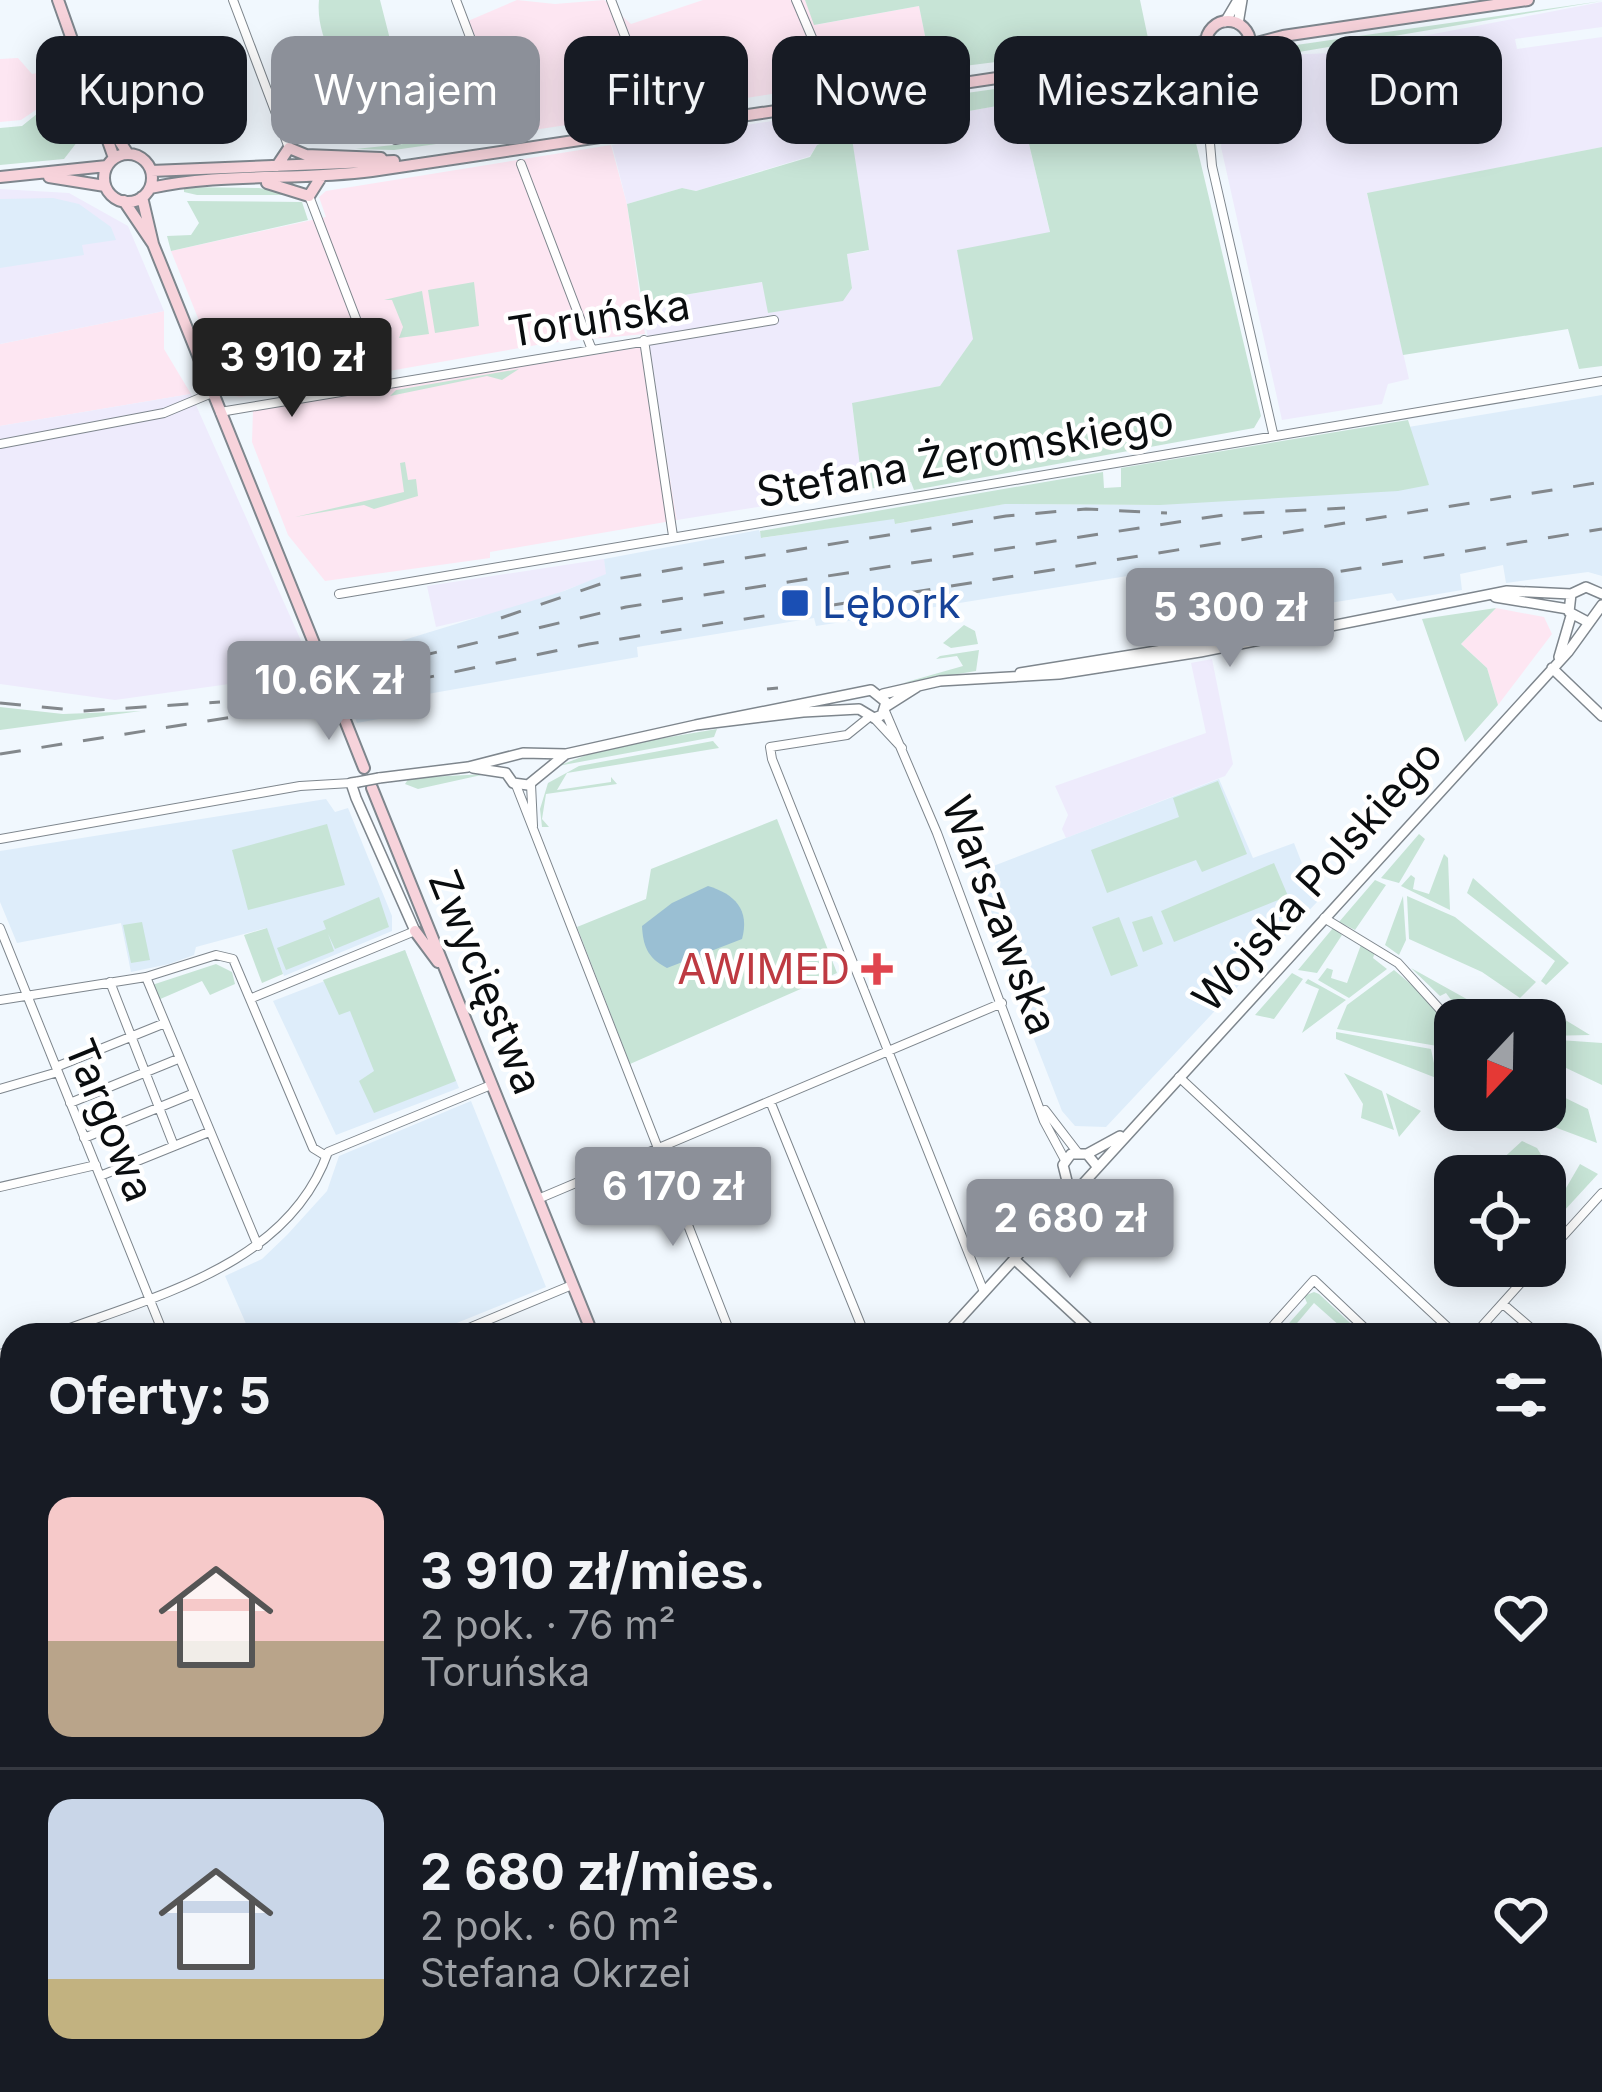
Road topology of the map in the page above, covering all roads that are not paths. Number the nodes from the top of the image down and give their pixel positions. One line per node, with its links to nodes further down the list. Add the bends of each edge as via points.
1 (58, 0): 9 (main road)
2 (233, 0): 20 (street)
3 (456, 0): 10 (street)
4 (611, 0): 11 (street)
5 (796, 0): 12 (street)
6 (1239, 0): 8 (street)
7 (1528, 0): 15 (main road)
8 (1231, 23): 13 (main road, via 1212,28); 14 (main road)
9 (72, 36)
10 (470, 36)
11 (625, 36)
12 (811, 36)
13 (1211, 36)
14 (1245, 36)
15 (1282, 36)
16 (994, 78): 24 (main road)
17 (107, 144): 23 (main road)
18 (121, 144): 21 (main road)
19 (1210, 144): 44 (street)
20 (289, 148): 22 (main road); 26 (main road)
21 (128, 154): 23 (main road); 27 (main road)
22 (390, 161): 24 (main road); 26 (main road)
23 (110, 162): 28 (main road); 32 (main road)
24 (410, 162): 30 (main road)
25 (521, 164): 39 (street)
26 (277, 166): 27 (main road)
27 (151, 171): 33 (main road)
28 (40, 175): 29 (main road); 32 (main road)
29 (0, 177)
30 (321, 177): 31 (main road); 34 (main road)
31 (252, 179): 33 (main road, via 202,178); 34 (main road)
32 (105, 185): 35 (main road)
33 (146, 193): 35 (main road); 36 (main road)
34 (309, 196): 41 (street)
35 (124, 202): 36 (main road)
36 (153, 244): 42 (main road)
37 (774, 320): 38 (street, Toruńska)
38 (644, 340): 39 (street, Toruńska); 46 (street)
39 (592, 350): 41 (street, Toruńska)
40 (1602, 381): 44 (street, Stefana Żeromskiego)
41 (381, 384): 43 (street, Toruńska)
42 (212, 393): 43 (main road); 45 (street, via 164,413)
43 (220, 412): 54 (main road)
44 (1273, 433): 46 (street, Stefana Żeromskiego)
45 (0, 443)
46 (674, 536): 48 (street, Stefana Żeromskiego)
47 (1577, 586): 49 (street); 50 (street); 51 (street, Wojska Polskiego)
48 (339, 594)
49 (1484, 597): 51 (street); 55 (street, via 1059,674)
50 (1601, 603): 52 (street, Wojska Polskiego)
51 (1570, 612): 52 (street); 53 (street, Wojska Polskiego)
52 (1586, 621): 53 (street, Wojska Polskiego)
53 (1554, 665): 61 (street); 77 (street, Wojska Polskiego)
54 (326, 673)
55 (918, 686): 57 (street); 59 (street)
56 (863, 694): 57 (street); 60 (street); 62 (street)
57 (883, 694): 59 (street)
58 (337, 700): 68 (main road)
59 (886, 709): 60 (street); 63 (street, Warszawska)
60 (867, 715): 62 (street); 63 (street, Warszawska); 90 (street, via 850,734 770,747)
61 (1602, 716)
62 (696, 725): 64 (street)
63 (903, 749): 87 (street, Warszawska)
64 (566, 754): 65 (street); 69 (street)
65 (533, 757): 66 (street); 69 (street)
66 (509, 760): 67 (street); 70 (street)
67 (468, 767): 70 (street); 72 (street)
68 (364, 768)
69 (538, 772): 73 (street)
70 (506, 773): 74 (street)
71 (355, 782): 72 (street, bridge); 76 (street); 79 (street)
72 (376, 783): 80 (main road, Zwycięstwa)
73 (531, 784): 74 (street); 75 (street)
74 (516, 785): 75 (street)
75 (533, 828): 106 (street)
76 (0, 839)
77 (1324, 918): 85 (street, via 1387,954); 94 (street, Wojska Polskiego)
78 (0, 928): 83 (street, Targowa)
79 (415, 931): 80 (main road); 84 (street)
80 (446, 970): 95 (main road, Zwycięstwa)
81 (146, 977): 82 (street); 84 (street, via 224,956 237,964); 88 (street)
82 (110, 982): 83 (street); 89 (street)
83 (28, 995): 86 (street); 92 (street, Targowa)
84 (252, 998): 108 (street, via 313,1148)
85 (1434, 999)
86 (0, 1000)
87 (1002, 1004): 90 (street); 100 (street, Warszawska)
88 (165, 1023): 89 (street); 91 (street)
89 (130, 1037): 92 (street); 93 (street)
90 (887, 1052): 98 (street); 124 (street)
91 (178, 1059): 93 (street); 97 (street)
92 (57, 1069): 96 (street); 99 (street, Targowa)
93 (145, 1072): 99 (street); 101 (street)
94 (1179, 1077): 103 (street, Wojska Polskiego); 137 (street)
95 (491, 1085): 108 (street); 117 (main road, Zwycięstwa)
96 (0, 1089)
97 (192, 1094): 101 (street); 102 (street)
98 (770, 1102): 106 (street); 132 (street)
99 (70, 1103): 104 (street, Targowa)
100 (1041, 1103): 107 (street, Warszawska); 109 (street, Warszawska)
101 (158, 1107): 104 (street); 105 (street)
102 (209, 1132): 105 (street); 120 (street)
103 (1125, 1134): 107 (street, Wojska Polskiego); 111 (street, Wojska Polskiego)
104 (84, 1138): 110 (street, Targowa)
105 (174, 1146): 112 (street)
106 (656, 1147): 117 (street); 131 (street)
107 (1083, 1153): 109 (street); 111 (street)
108 (326, 1156): 120 (street, via 319,1180)
109 (1065, 1160): 113 (street)
110 (96, 1165): 112 (street, Targowa); 115 (street)
111 (1096, 1165): 114 (street, via 1093,1179)
112 (100, 1176): 125 (street, Targowa)
113 (1067, 1180): 114 (street); 118 (street)
114 (1080, 1186): 118 (street)
115 (0, 1187)
116 (1602, 1193): 119 (street)
117 (538, 1198): 122 (main road, Zwycięstwa)
118 (1048, 1222): 121 (street)
119 (1566, 1233)
120 (259, 1246): 125 (street)
121 (1014, 1259): 124 (street); 134 (street)
122 (572, 1285): 129 (street); 130 (main road, Zwycięstwa)
123 (1518, 1287): 126 (street)
124 (984, 1292): 133 (street)
125 (148, 1298): 127 (street); 128 (street, Targowa)
126 (1503, 1304): 138 (street); 139 (street)
127 (82, 1323)
128 (159, 1323)
129 (481, 1323)
130 (588, 1323)
131 (726, 1323)
132 (860, 1323)
133 (956, 1323)
134 (1083, 1323)
135 (1275, 1323): 136 (street, via 1314,1280)
136 (1359, 1323)
137 (1443, 1323)
138 (1485, 1323)
139 (1525, 1323)

